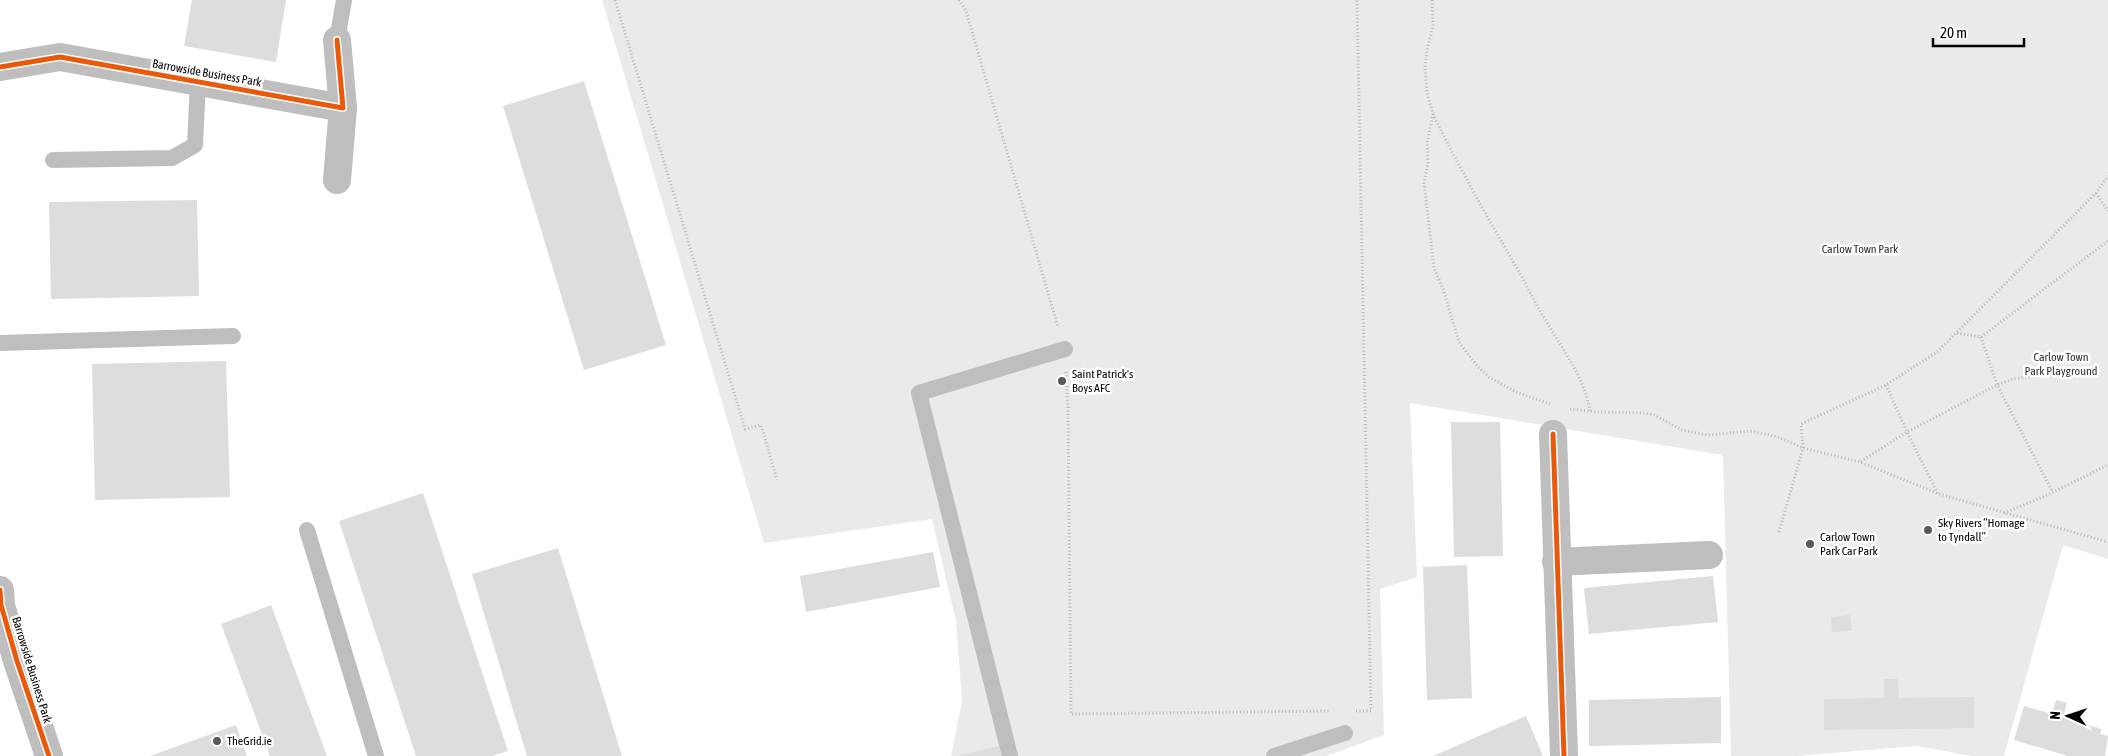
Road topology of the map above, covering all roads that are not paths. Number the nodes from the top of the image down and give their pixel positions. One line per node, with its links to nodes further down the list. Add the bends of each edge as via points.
1 (344, 0): 2 (lane)
2 (337, 40): 5 (street)
3 (0, 67): 4 (street, Barrowside Business Park, via 60,57)
4 (198, 81): 5 (street, Barrowside Business Park); 6 (lane, via 195,145 172,158)
5 (344, 108): 7 (street)
6 (54, 160)
7 (337, 180)
8 (233, 336): 9 (lane)
9 (0, 343)
10 (1065, 349): 19 (lane, via 919,393)
11 (1553, 434): 14 (street)
12 (307, 530): 18 (lane)
13 (1709, 555): 14 (street)
14 (1556, 562): 21 (street)
15 (0, 590): 17 (street, Barrowside Business Park, via 1,605 17,661)
16 (1345, 733): 20 (lane)
17 (49, 756)
18 (376, 756)
19 (1010, 756)
20 (1274, 756)
21 (1564, 756)

